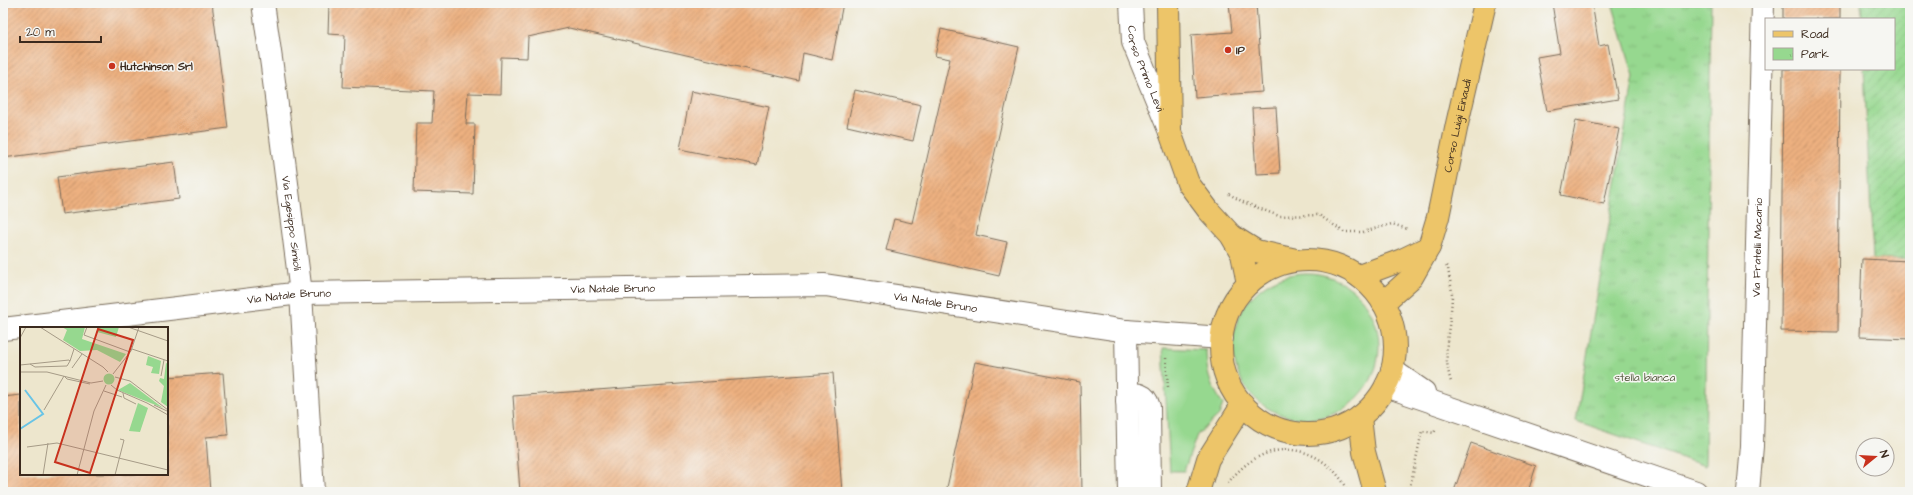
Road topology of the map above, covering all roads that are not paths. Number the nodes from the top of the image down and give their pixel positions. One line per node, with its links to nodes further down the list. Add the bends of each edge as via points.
1 (263, 3): 12 (street, Via Egesippo Simioli)
2 (1131, 3): 6 (street, Corso Primo Levi, via 1133,42)
3 (1168, 3): 6 (main road, Corso Primo Levi)
4 (1485, 3): 8 (main road, Corso Luigi Einaudi, via 1438,217)
5 (1763, 3): 27 (street, Via Fratelli Macario, via 1752,446)
6 (1170, 132): 7 (main road, Corso Primo Levi, via 1188,183)
7 (1231, 235): 9 (main road, Corso Primo Levi, via 1256,250); 11 (main road, Corso Primo Levi, via 1242,254)
8 (1429, 247): 10 (main road); 13 (main road, Corso Luigi Einaudi, via 1412,277)
9 (1296, 260): 10 (main road, via 1318,260 1339,265); 11 (main road, via 1275,266)
10 (1359, 276): 13 (main road)
11 (1248, 284): 16 (main road, via 1227,315)
12 (301, 293): 14 (street, Via Natale Bruno); 15 (street, Via Natale Bruno, via 825,284); 21 (street, Via Egesippo Simioli)
13 (1383, 302): 17 (main road, via 1392,324 1395,347)
14 (3, 329)
15 (1126, 331): 16 (street, Via Natale Bruno); 18 (street)
16 (1222, 338): 19 (main road, via 1222,362 1230,385)
17 (1389, 378): 20 (main road, via 1376,402); 26 (street, via 1444,407)
18 (1127, 401): 22 (street); 23 (street, via 1130,396 1136,394 1147,399)
19 (1243, 404): 20 (main road, via 1263,421 1287,431 1312,434 1338,429); 24 (main road, via 1208,459)
20 (1360, 417): 25 (main road, via 1364,452)
21 (313, 492)
22 (1129, 492)
23 (1150, 492)
24 (1198, 492)
25 (1375, 492)
26 (1696, 492)
27 (1748, 492)

